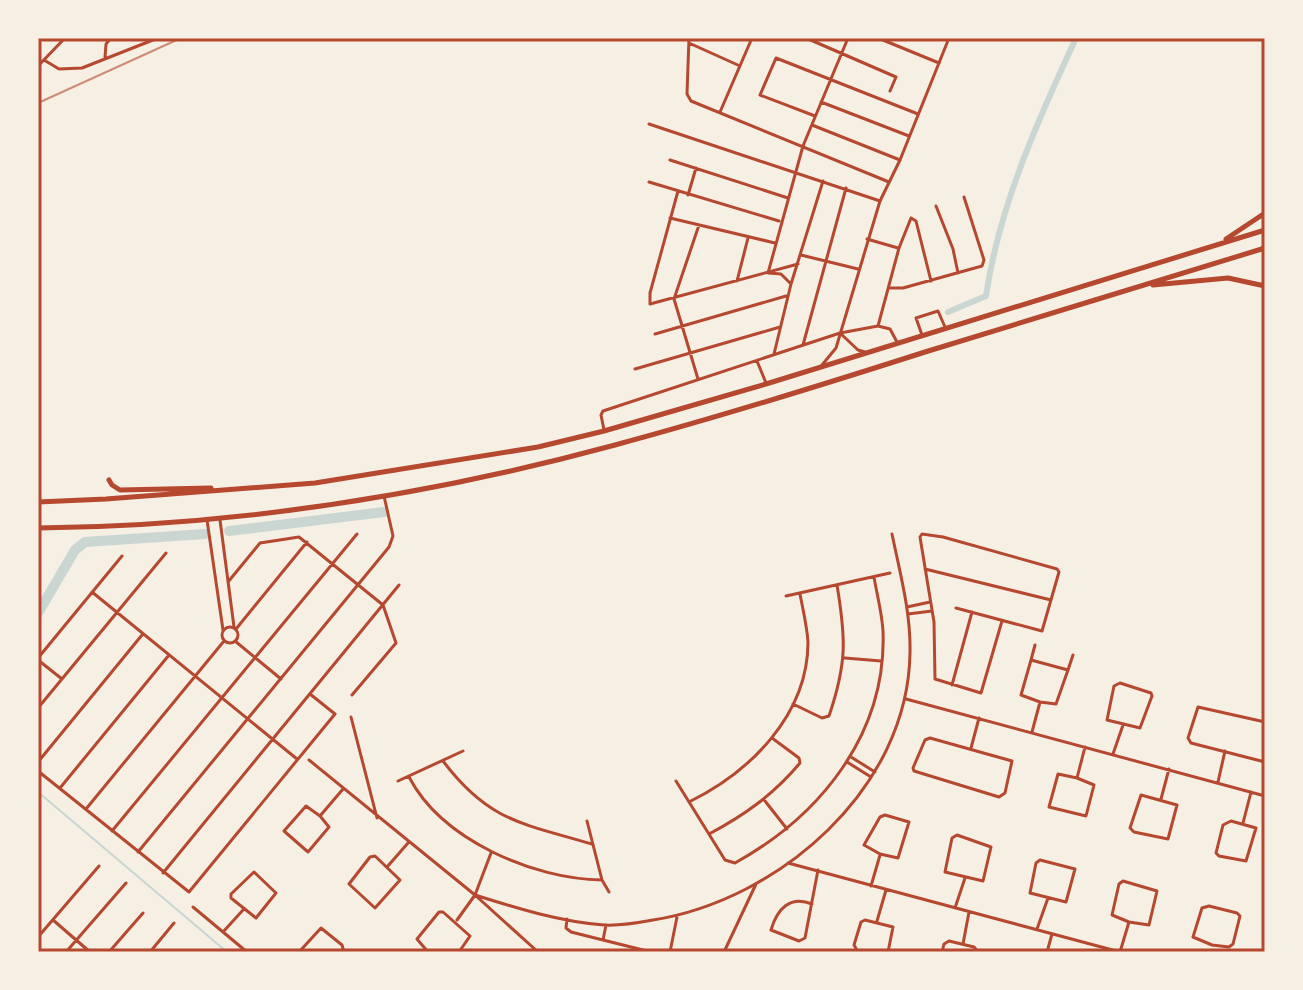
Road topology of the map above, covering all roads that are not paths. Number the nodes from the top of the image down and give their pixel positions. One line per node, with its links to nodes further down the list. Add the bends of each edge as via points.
1 (65, 38): 12 (street)
2 (111, 38): 11 (street)
3 (158, 38): 11 (street)
4 (752, 38): 15 (street)
5 (806, 38): 10 (street)
6 (848, 38): 10 (street)
7 (878, 38): 13 (street)
8 (949, 38): 13 (street)
9 (689, 41): 15 (street); 19 (street, via 688,98)
10 (841, 54): 16 (street); 17 (street, via 896,77)
11 (105, 57): 12 (street, via 67,70)
12 (44, 60): 14 (street)
13 (939, 63): 20 (street)
14 (38, 66)
15 (740, 66): 19 (street)
16 (831, 78): 18 (street); 20 (street); 21 (street, via 776,58 760,93)
17 (890, 91)
18 (821, 102): 21 (street); 24 (street)
19 (720, 112): 25 (street)
20 (918, 114): 24 (street)
21 (815, 117): 23 (street)
22 (649, 124): 29 (street)
23 (812, 125): 25 (street); 27 (street)
24 (909, 136): 27 (street)
25 (803, 146): 29 (street); 32 (street)
26 (670, 160): 28 (street)
27 (900, 160): 32 (street)
28 (696, 168): 35 (street); 37 (street)
29 (797, 172): 30 (street); 37 (street)
30 (823, 181): 33 (street); 51 (street)
31 (649, 182): 34 (street)
32 (889, 182): 38 (street)
33 (846, 188): 38 (street); 52 (street)
34 (678, 191): 35 (street); 41 (street)
35 (688, 195): 42 (street)
36 (964, 197): 56 (street, via 985,262)
37 (788, 198): 42 (street)
38 (880, 201): 46 (street)
39 (936, 206): 56 (street)
40 (1265, 213): 50 (highway, via 1225,240)
41 (670, 218): 43 (street); 64 (street, via 649,302)
42 (781, 221): 47 (street)
43 (699, 225): 45 (street); 64 (street)
44 (1265, 230): 50 (highway)
45 (748, 237): 47 (street); 57 (street)
46 (867, 239): 48 (street); 54 (street)
47 (775, 243): 55 (street)
48 (899, 248): 58 (street, via 913,217); 62 (street)
49 (1265, 248): 61 (highway)
50 (1192, 252): 68 (highway)
51 (801, 255): 52 (street); 53 (street)
52 (825, 261): 54 (street); 73 (street)
53 (798, 264): 55 (street); 59 (street)
54 (858, 269): 69 (street)
55 (768, 273): 57 (street); 59 (street, via 781,274)
56 (958, 273): 58 (street)
57 (737, 281): 64 (street)
58 (931, 281): 62 (street)
59 (791, 284): 63 (street)
60 (1265, 286): 61 (highway, via 1228,278)
61 (1136, 287): 85 (highway, via 626,442)
62 (889, 288): 65 (street)
63 (788, 296): 66 (street); 67 (street)
64 (674, 299): 66 (street)
65 (878, 326): 69 (street); 72 (street, via 890,329)
66 (682, 327): 70 (street); 74 (street)
67 (780, 327): 74 (street); 76 (street)
68 (945, 327): 71 (highway); 71 (street, via 936,310 917,316)
69 (840, 333): 73 (street); 75 (street); 78 (street)
70 (655, 334)
71 (922, 335): 72 (highway)
72 (897, 342): 75 (highway)
73 (803, 345): 76 (street)
74 (689, 352): 79 (street); 80 (street)
75 (865, 352): 78 (highway)
76 (774, 354): 77 (street)
77 (757, 361): 80 (street); 81 (street)
78 (822, 365): 81 (highway)
79 (635, 369)
80 (698, 379): 82 (street, via 603,411)
81 (766, 384): 82 (highway)
82 (604, 431): 84 (highway, via 507,453)
83 (109, 480): 84 (highway, via 120,490)
84 (264, 488): 86 (highway)
85 (384, 496): 87 (highway); 100 (street, via 392,542)
86 (38, 502)
87 (220, 517): 88 (highway); 99 (street)
88 (207, 520): 89 (highway); 117 (street)
89 (38, 528)
90 (357, 534): 95 (street)
91 (892, 534): 109 (street)
92 (307, 542): 95 (street); 99 (street, via 299,537 260,543); 116 (street)
93 (166, 553): 112 (street)
94 (122, 556): 103 (street)
95 (333, 564): 100 (street); 124 (street)
96 (925, 569): 106 (street); 106 (street, via 920,537 926,534 1057,569); 107 (street)
97 (890, 573): 98 (street)
98 (874, 577): 102 (street); 128 (street)
99 (228, 582): 116 (street)
100 (358, 585): 108 (street); 132 (street)
101 (399, 585): 108 (street)
102 (837, 585): 104 (street); 125 (street)
103 (92, 592): 112 (street); 126 (street)
104 (800, 594): 105 (street); 141 (street, via 808,645)
105 (786, 596)
106 (1051, 600): 115 (street, via 1042,631)
107 (930, 602): 109 (street); 111 (street)
108 (383, 605): 134 (street); 135 (street, via 396,643)
109 (907, 607): 114 (street)
110 (956, 608): 113 (street)
111 (932, 611): 114 (street); 133 (street, via 934,678)
112 (117, 612): 118 (street); 131 (street)
113 (972, 612): 115 (street); 133 (street)
114 (908, 614): 138 (street, via 911,655)
115 (1002, 621): 133 (street, via 982,692)
116 (235, 628): 117 (street); 120 (street)
117 (223, 630): 119 (street)
118 (143, 634): 122 (street); 160 (street)
119 (224, 641): 120 (street); 130 (street)
120 (235, 641): 124 (street)
121 (1035, 645): 127 (street)
122 (169, 655): 130 (street); 172 (street)
123 (1073, 655): 129 (street)
124 (255, 658): 132 (street); 137 (street)
125 (845, 658): 128 (street); 141 (street, via 829,716 822,718)
126 (38, 659): 131 (street)
127 (1031, 660): 129 (street); 140 (street, via 1020,693)
128 (882, 661): 156 (street, via 869,718)
129 (1068, 670): 140 (street, via 1058,702)
130 (195, 676): 137 (street); 179 (street)
131 (62, 679): 139 (street)
132 (281, 679): 145 (street)
133 (952, 685)
134 (310, 694): 150 (street); 157 (street, via 335,714)
135 (352, 695)
136 (38, 698): 139 (street)
137 (222, 698): 145 (street); 185 (street)
138 (905, 699): 144 (street); 165 (street)
139 (43, 702): 142 (street)
140 (1040, 702): 148 (street)
141 (793, 704): 149 (street)
142 (38, 708)
143 (351, 717): 181 (street)
144 (979, 718): 148 (street); 152 (street)
145 (247, 719): 150 (street); 189 (street)
146 (1265, 722): 154 (street, via 1197,707 1188,741)
147 (1123, 725): 147 (street, via 1143,725 1152,696 1147,690 1114,686 1107,720); 155 (street)
148 (1032, 732): 151 (street)
149 (772, 738): 177 (street, via 800,763); 178 (street, via 733,777)
150 (273, 740): 157 (street); 196 (street)
151 (1085, 747): 155 (street); 168 (street)
152 (971, 748): 152 (street, via 927,739 914,771 1002,796 1012,761)
153 (463, 751): 159 (street)
154 (1225, 751): 162 (street); 171 (street)
155 (1113, 754): 163 (street)
156 (851, 756): 161 (street); 165 (street)
157 (297, 760): 196 (street, via 189,892)
158 (309, 760): 173 (street)
159 (443, 761): 166 (street); 188 (street, via 497,813)
160 (38, 762)
161 (847, 762): 167 (street); 184 (street)
162 (1265, 762)
163 (1169, 769): 171 (street); 176 (street)
164 (38, 771): 172 (street)
165 (875, 772): 167 (street)
166 (409, 777): 169 (street); 190 (street, via 459,833)
167 (871, 777): 192 (street, via 823,834)
168 (1077, 778): 168 (street, via 1057,776 1049,807 1089,814 1094,785)
169 (398, 781)
170 (676, 781): 178 (street)
171 (1218, 782): 174 (street)
172 (60, 788): 179 (street)
173 (343, 789): 180 (street); 181 (street)
174 (1251, 792): 175 (street); 183 (street)
175 (1265, 796)
176 (1161, 799): 176 (street, via 1139,797 1132,830 1168,839 1177,805)
177 (764, 800): 184 (street); 186 (street)
178 (689, 802): 186 (street)
179 (86, 809): 185 (street)
180 (320, 816): 180 (street, via 329,827 308,852 284,831 303,807)
181 (377, 818): 187 (street)
182 (587, 821): 188 (street)
183 (1243, 823): 183 (street, via 1223,825 1219,856 1242,862 1249,858 1256,828)
184 (787, 829): 186 (street, via 735,863 725,860)
185 (112, 831): 189 (street)
186 (709, 834)
187 (408, 843): 194 (street); 204 (street)
188 (592, 844): 198 (street)
189 (138, 852): 196 (street)
190 (491, 853): 198 (street, via 551,872); 204 (street)
191 (880, 854): 191 (street, via 898,858 909,822 880,817 864,845); 201 (street)
192 (788, 863): 195 (street); 200 (street)
193 (99, 866): 214 (street)
194 (387, 867): 194 (street, via 400,882 373,907 350,882 370,857)
195 (818, 870): 201 (street); 206 (street)
196 (163, 873)
197 (965, 878): 197 (street, via 983,881 991,850 957,835 944,869); 208 (street)
198 (602, 880): 203 (street)
199 (126, 883): 224 (street)
200 (756, 884): 212 (street); 240 (street)
201 (871, 886): 202 (street)
202 (886, 890): 208 (street); 216 (street)
203 (609, 892)
204 (475, 895): 213 (street); 215 (street); 237 (street)
205 (1048, 898): 205 (street, via 1066,902 1075,869 1036,863 1029,892); 220 (street)
206 (812, 904): 206 (street, via 802,940 771,930 794,900)
207 (193, 907): 221 (street)
208 (955, 908): 210 (street)
209 (243, 910): 209 (street, via 231,894 251,873 258,873 276,896 259,916); 221 (street)
210 (969, 912): 220 (street); 226 (street)
211 (143, 913): 230 (street)
212 (677, 917): 219 (street); 239 (street)
213 (567, 919): 219 (street); 225 (street, via 571,932)
214 (53, 920): 223 (street); 224 (street)
215 (456, 921): 235 (street, via 439,912 417,939); 236 (street, via 470,936)
216 (877, 921): 241 (street, via 861,922 854,945); 242 (street, via 893,927)
217 (1129, 922): 217 (street, via 1149,925 1157,891 1120,882 1112,915); 246 (street)
218 (174, 923): 231 (street)
219 (606, 925): 225 (street)
220 (1037, 929): 222 (street)
221 (223, 932): 232 (street)
222 (1052, 934): 245 (street); 246 (street)
223 (38, 937)
224 (77, 940): 228 (street); 229 (street)
225 (603, 940): 238 (street)
226 (963, 944): 243 (street, via 946,942); 244 (street)
227 (1212, 945): 227 (street, via 1233,944 1237,913 1202,908 1193,937); 247 (street)
228 (66, 952)
229 (90, 952)
230 (109, 952)
231 (150, 952)
232 (247, 952)
233 (299, 952): 234 (street, via 321,928)
234 (344, 952)
235 (428, 952)
236 (459, 952)
237 (538, 952)
238 (651, 952)
239 (670, 952)
240 (724, 952)
241 (858, 952)
242 (888, 952)
243 (942, 952)
244 (978, 952)
245 (1047, 952)
246 (1120, 952)
247 (1209, 952)

